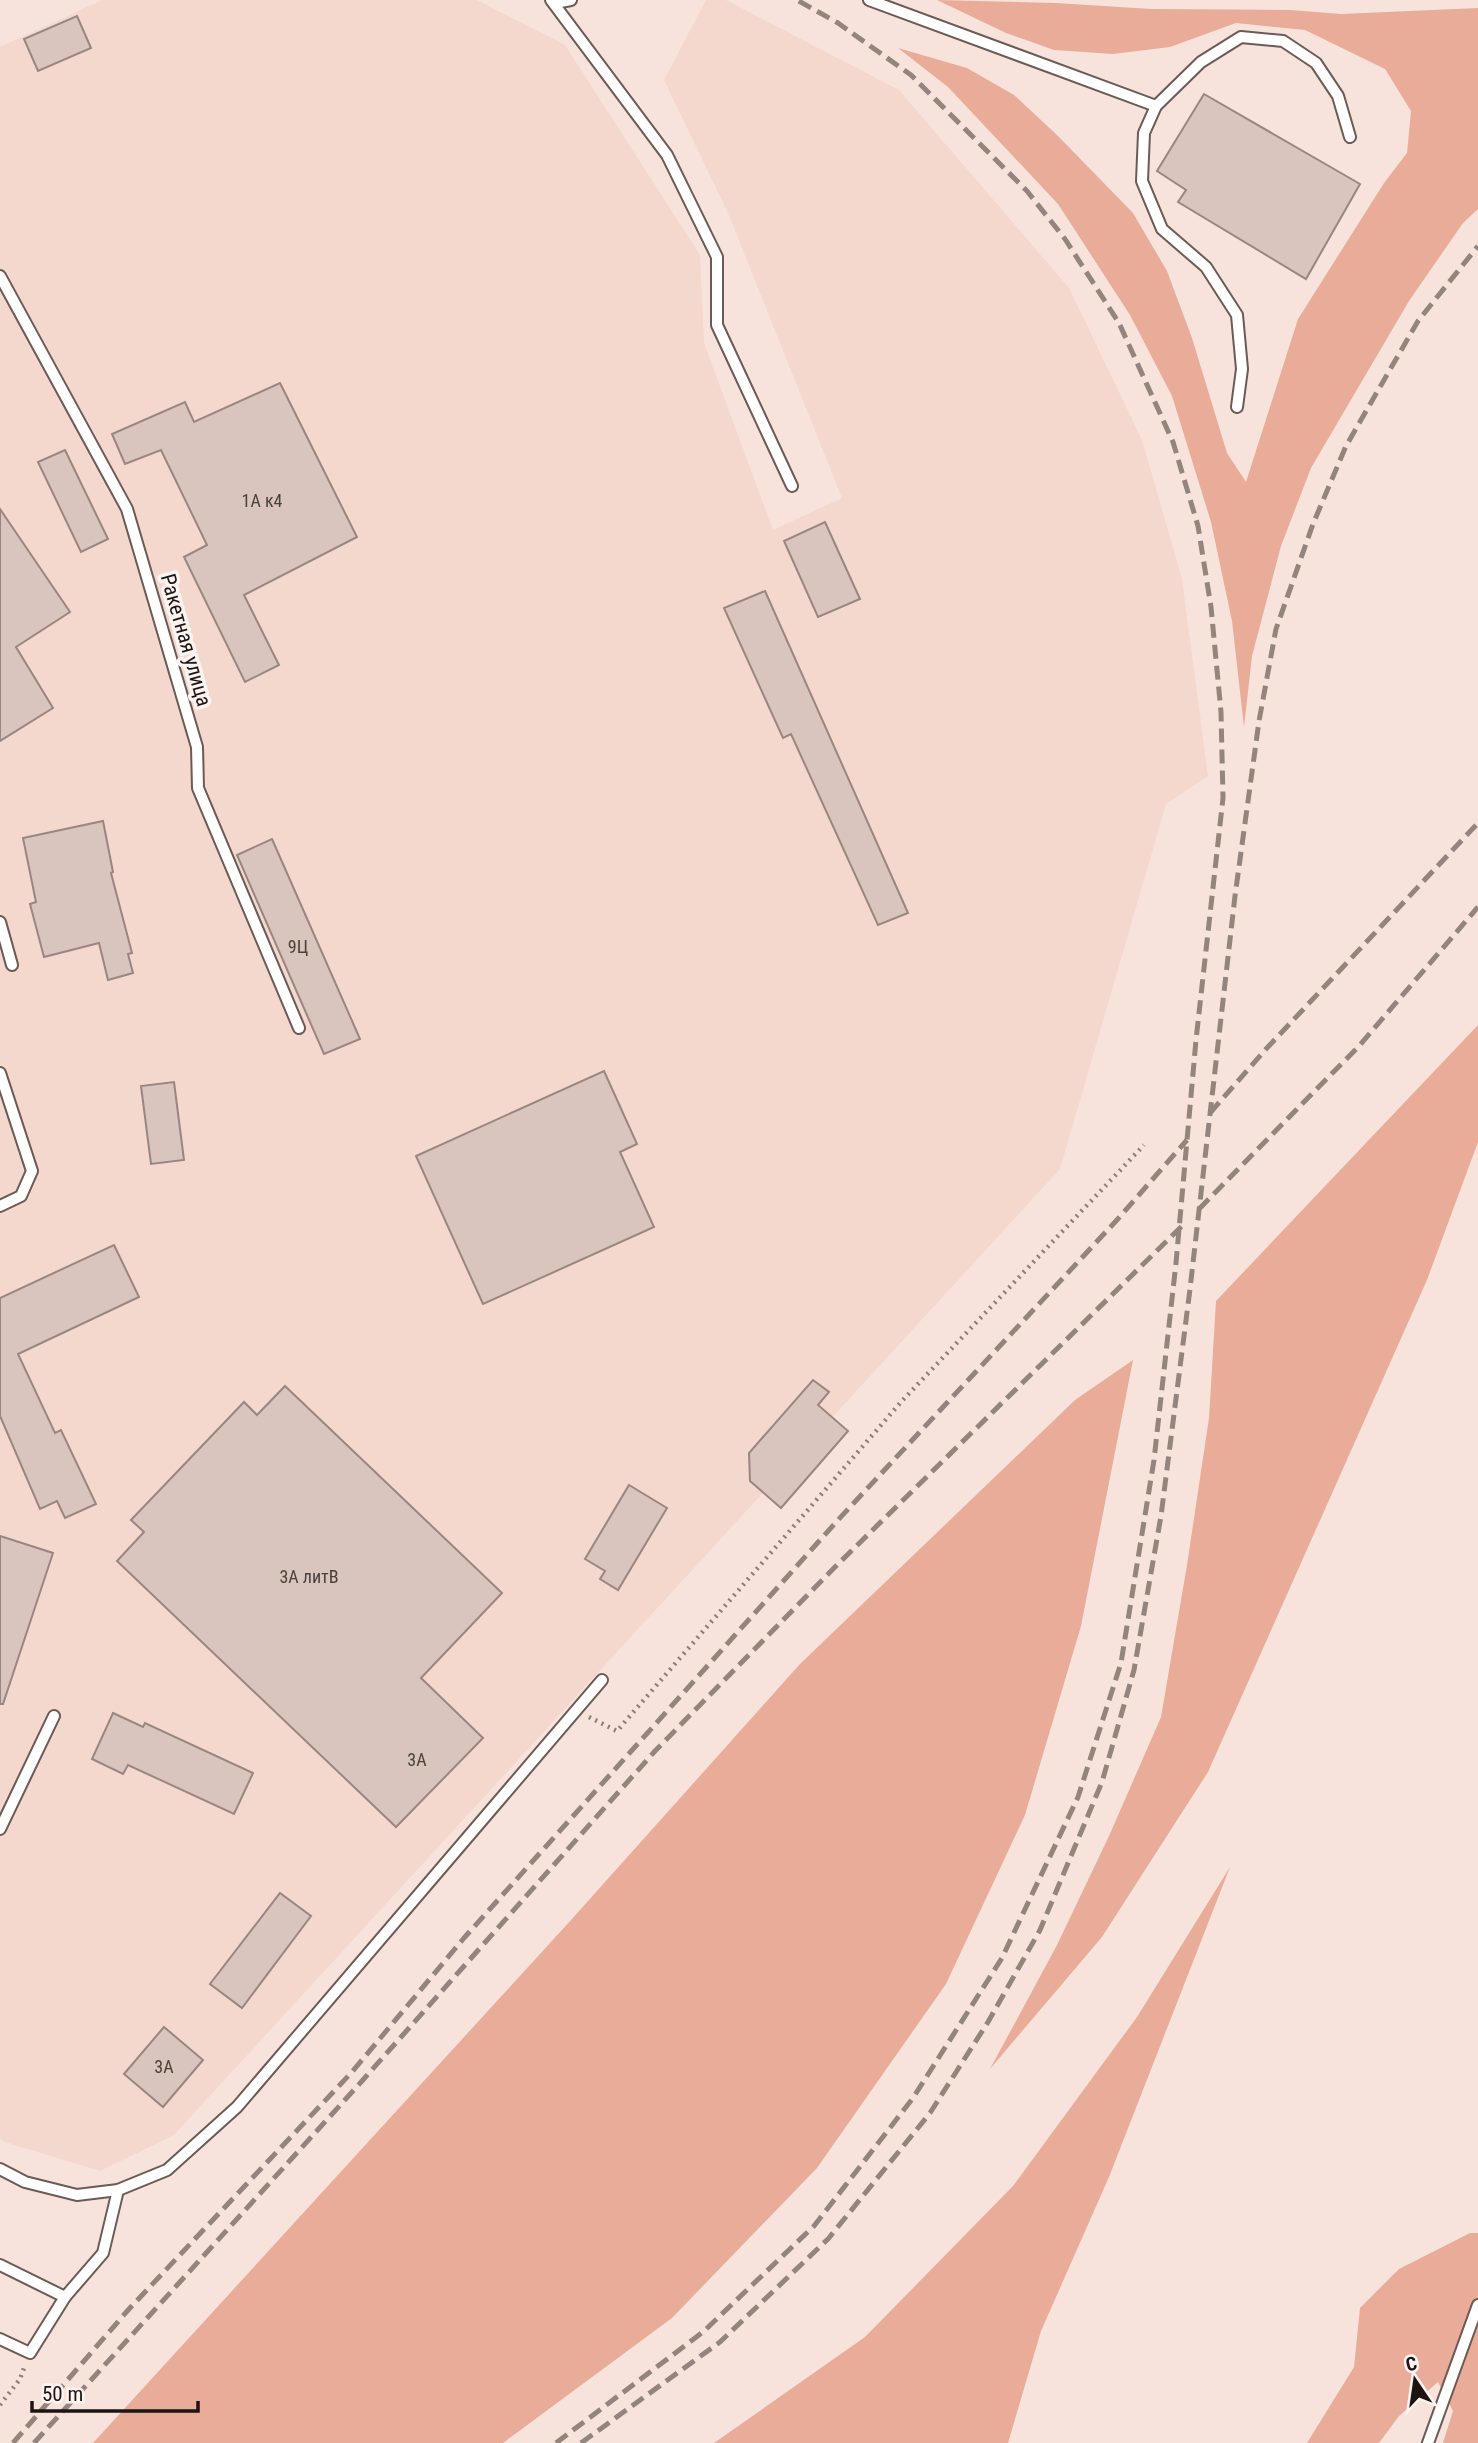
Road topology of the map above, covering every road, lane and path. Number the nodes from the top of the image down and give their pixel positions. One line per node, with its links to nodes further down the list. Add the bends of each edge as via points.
1 (571, 0): 3 (lane)
2 (869, 0): 4 (lane)
3 (553, 1): 8 (lane, via 667,155 717,257 717,325)
4 (1156, 106): 5 (lane, via 1201,62 1241,37 1283,41 1317,63 1338,96); 7 (lane, via 1144,133 1142,181 1162,229 1206,267 1237,315 1242,369)
5 (1350, 136)
6 (0, 276): 11 (lane, Ракетная улица, via 127,509 197,747 198,788)
7 (1237, 407)
8 (792, 486)
9 (0, 922): 10 (lane)
10 (12, 965)
11 (299, 1028)
12 (0, 1073): 14 (lane, via 32,1171 20,1196)
13 (1144, 1145): 16 (path, via 901,1402 617,1731)
14 (0, 1206)
15 (602, 1680): 16 (lane)
16 (576, 1711): 20 (lane, via 237,2107 167,2170)
17 (54, 1716): 18 (lane)
18 (0, 1829)
19 (0, 2169): 20 (lane, via 25,2182 78,2195)
20 (118, 2190): 22 (lane, via 103,2253)
21 (0, 2265): 22 (lane)
22 (65, 2297): 25 (lane)
23 (1478, 2305): 27 (lane)
24 (0, 2339): 25 (lane)
25 (30, 2353): 26 (path, via 20,2379)
26 (0, 2405)
27 (1428, 2443)

